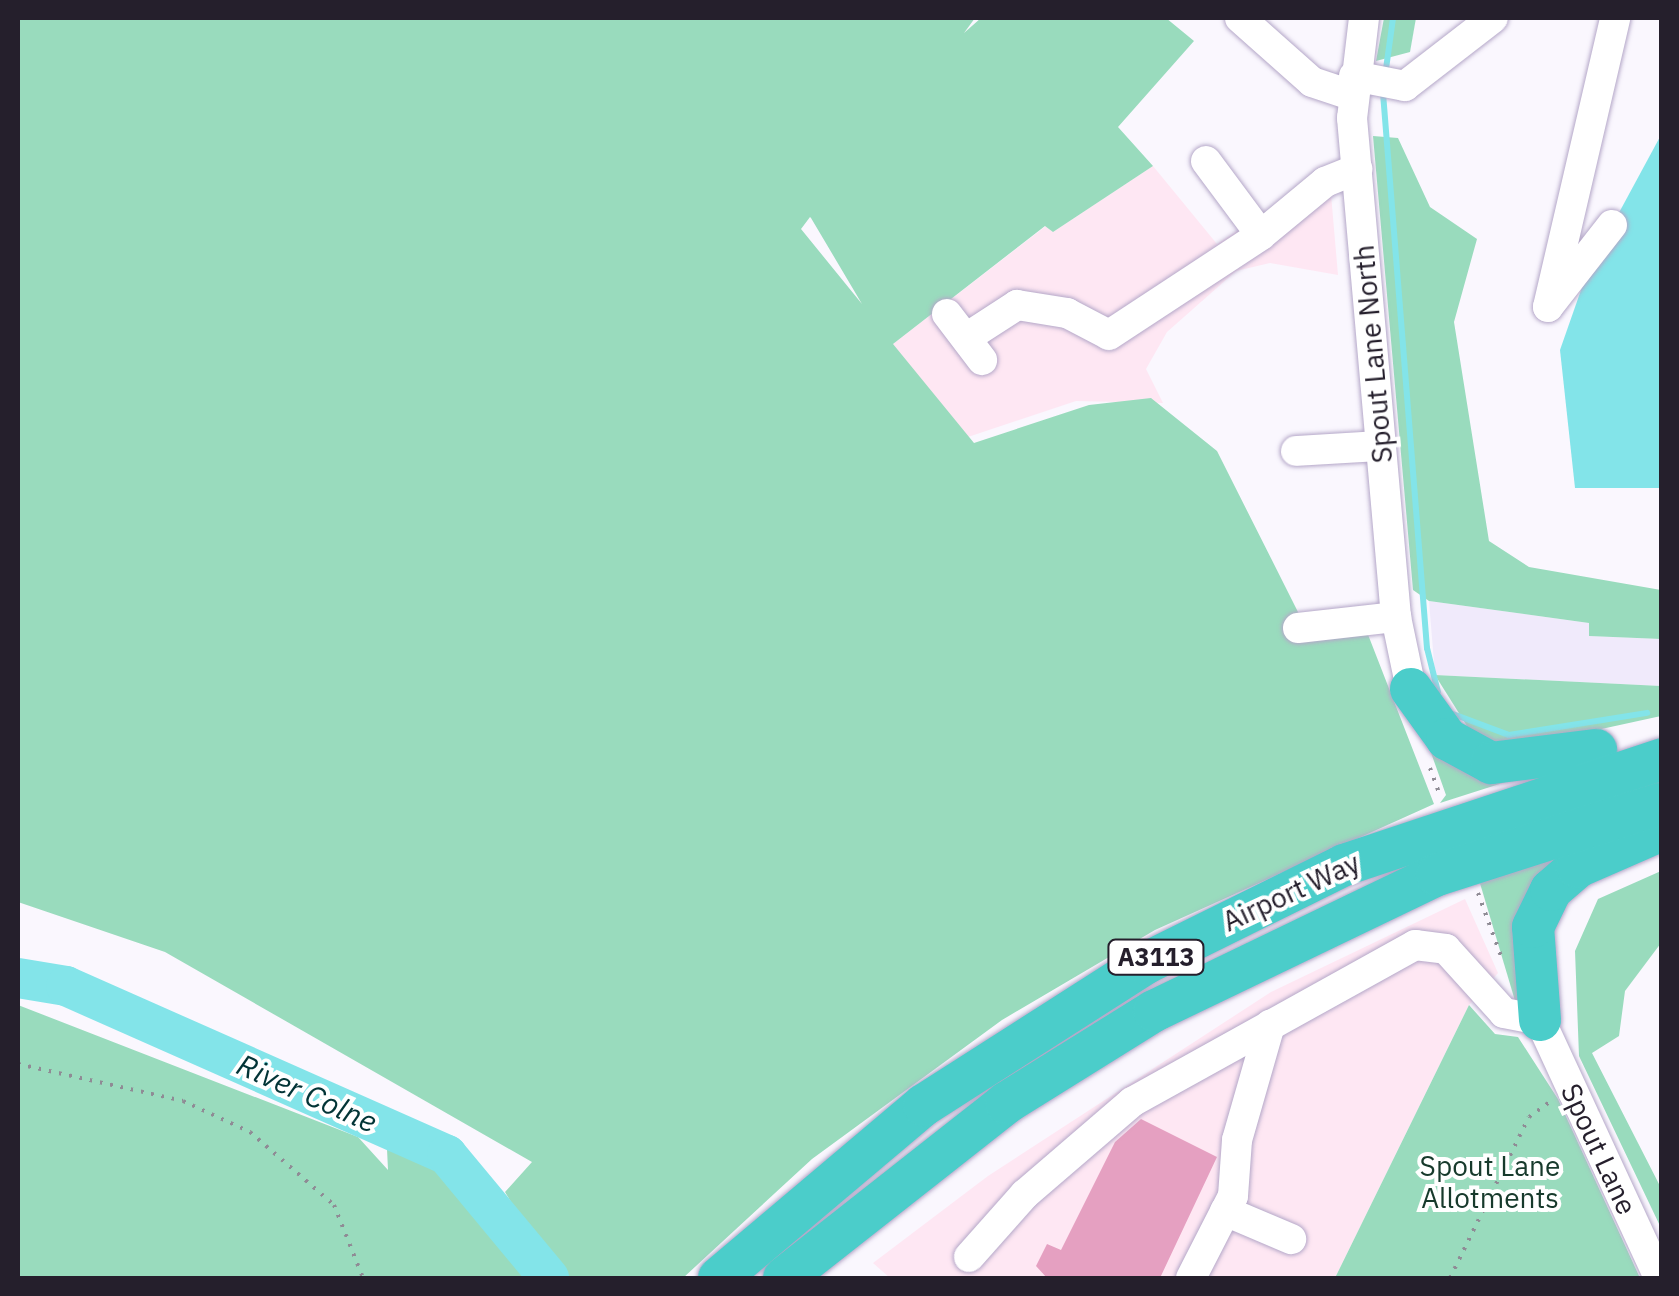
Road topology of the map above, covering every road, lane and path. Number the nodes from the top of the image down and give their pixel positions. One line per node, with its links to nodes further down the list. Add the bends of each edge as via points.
1 (1240, 18): 5 (street, via 1312,82)
2 (1364, 18): 5 (street, Spout Lane North)
3 (1493, 18): 5 (street, via 1405,86)
4 (1615, 18): 8 (street, via 1548,307)
5 (1368, 84): 7 (street, Spout Lane North)
6 (1206, 162): 9 (street)
7 (1356, 169): 9 (street, via 1325,182); 11 (street, Spout Lane North)
8 (1612, 225)
9 (1261, 236): 10 (street, via 1109,335 1067,313 1018,305)
10 (965, 338)
11 (1381, 446): 12 (street); 13 (street, Spout Lane North)
12 (1296, 451)
13 (1396, 616): 14 (street); 15 (street, Spout Lane North)
14 (1298, 628)
15 (1411, 690): 16 (highway, via 1447,739 1490,763 1538,763)
16 (1662, 736)
17 (1662, 758): 30 (highway, Airport Way / A3113, via 1344,865 1146,963 924,1105)
18 (1662, 803): 31 (highway, Airport Way / A3113, via 1437,875 1154,1010 1006,1103)
19 (1662, 830): 22 (highway, via 1578,867 1551,890 1532,927)
20 (1474, 884): 21 (path)
21 (1508, 976)
22 (1540, 1020): 23 (street, via 1504,1013 1446,949 1415,945); 25 (street, Spout Lane)
23 (1270, 1026): 26 (street); 28 (street, via 1132,1102 1025,1194)
24 (18, 1064): 29 (path, via 183,1101 250,1132 334,1205)
25 (1572, 1089): 33 (path, via 1529,1117); 34 (street, Spout Lane)
26 (1225, 1210): 27 (street); 32 (street)
27 (1291, 1239)
28 (969, 1257)
29 (363, 1278)
30 (718, 1278)
31 (784, 1278)
32 (1191, 1278)
33 (1450, 1278)
34 (1659, 1278)

